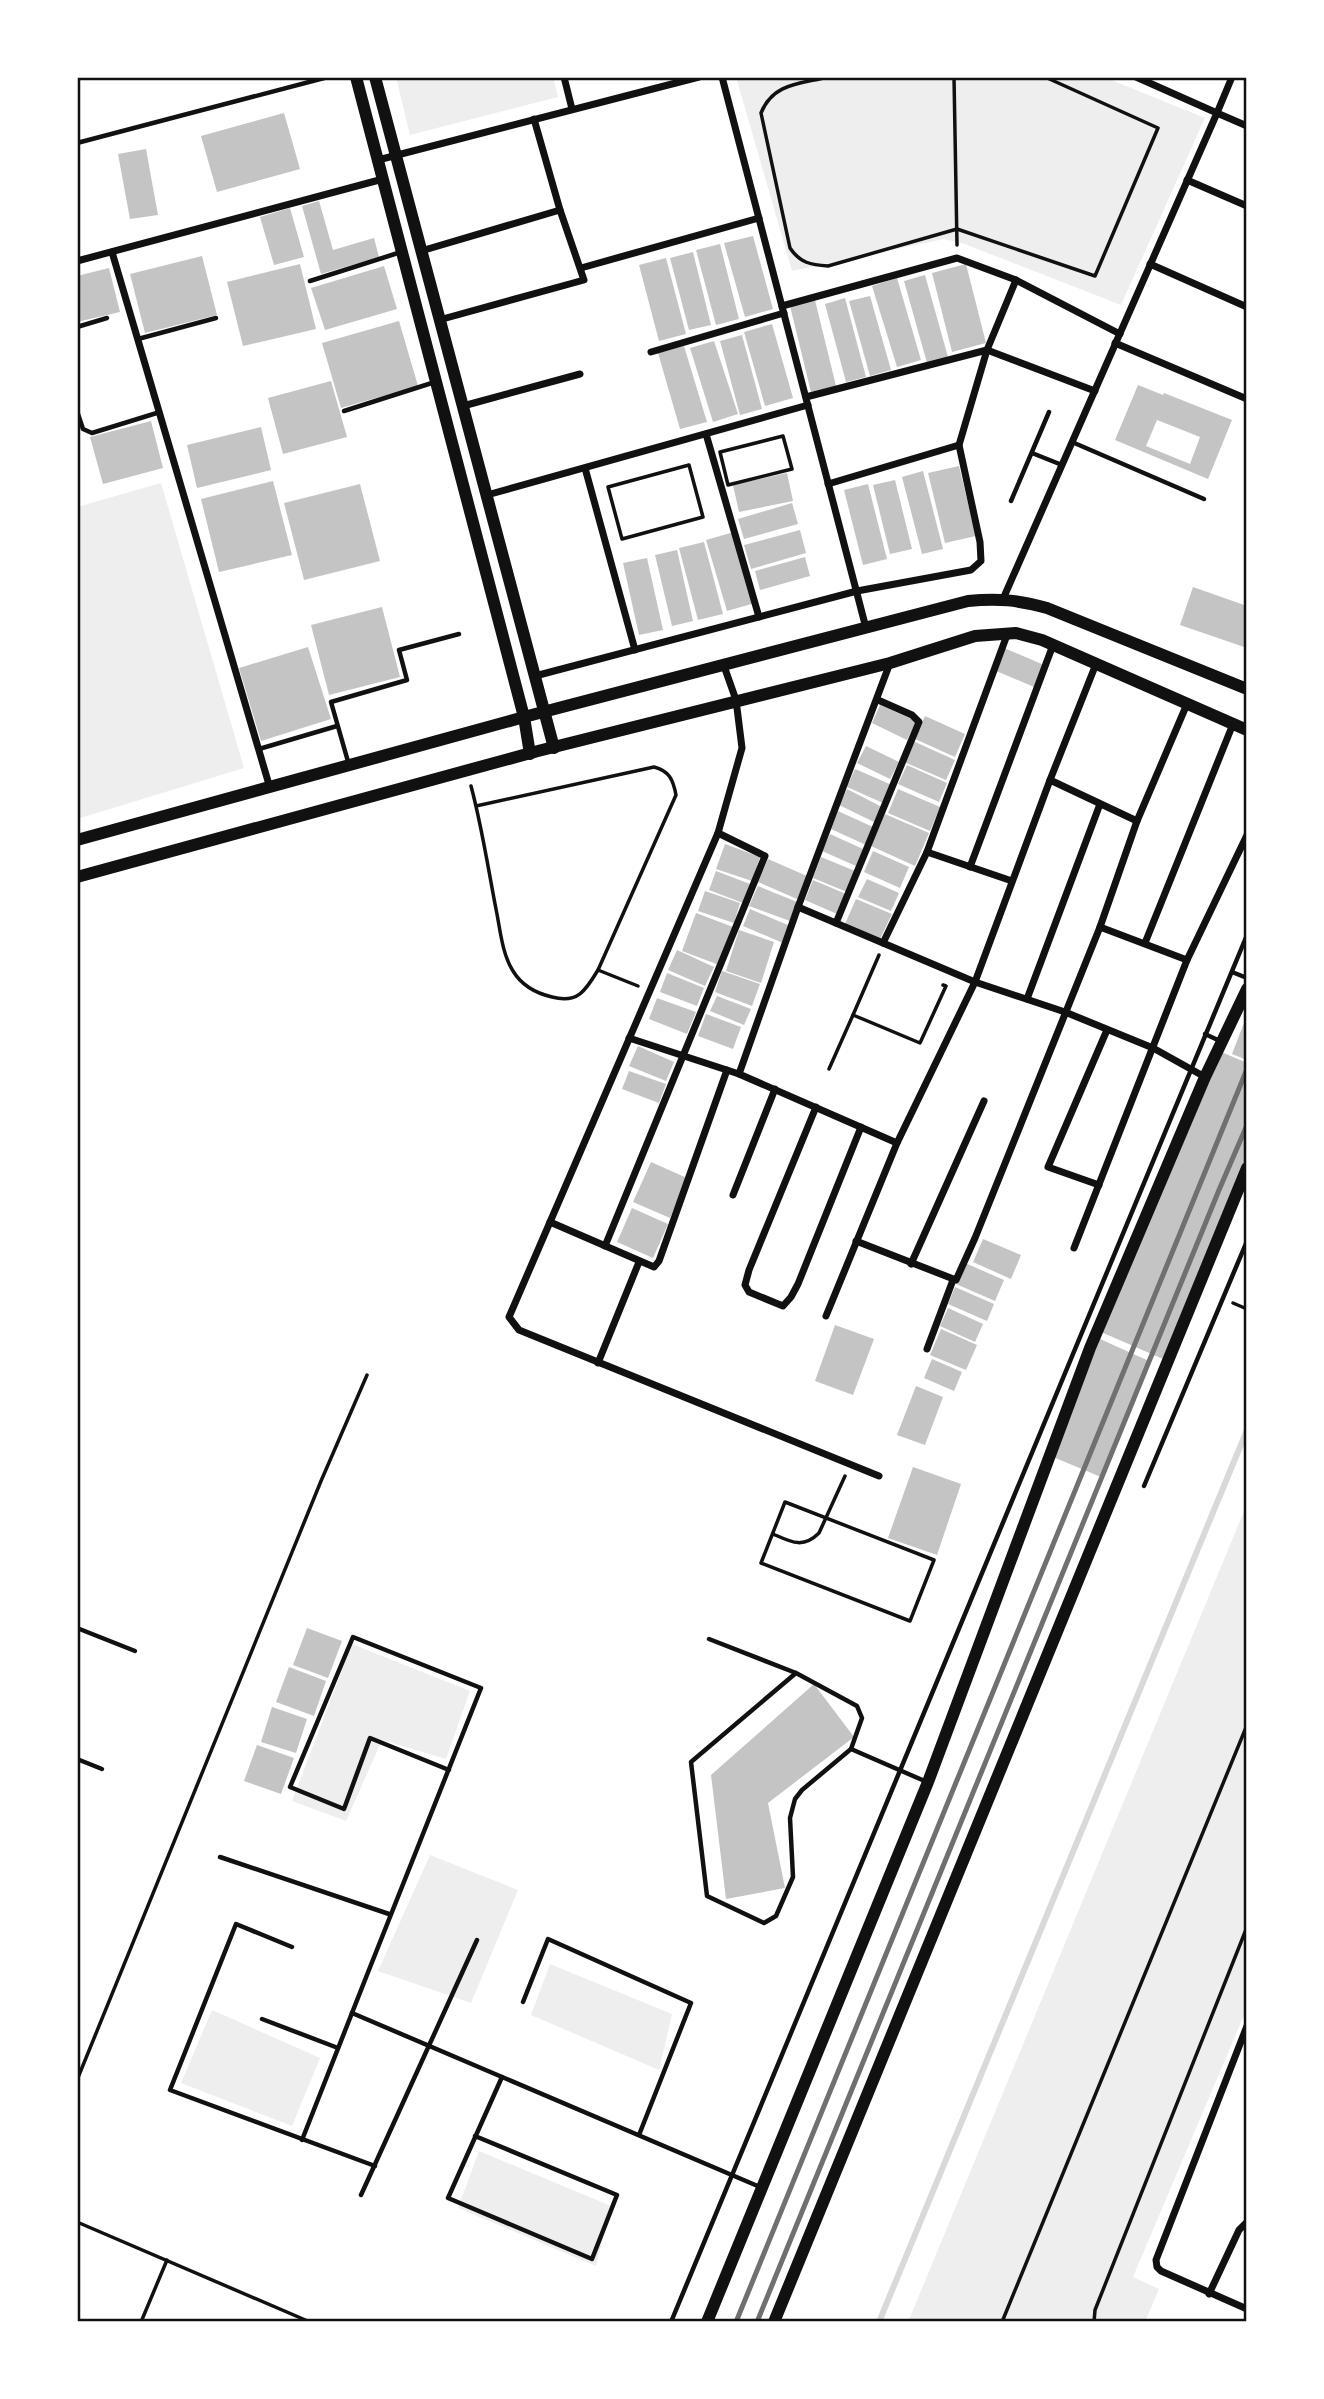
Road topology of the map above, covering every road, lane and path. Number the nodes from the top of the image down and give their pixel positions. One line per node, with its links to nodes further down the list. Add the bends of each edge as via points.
1 (328, 77): 17 (lane)
2 (356, 77): 19 (main road)
3 (375, 77): 18 (main road)
4 (564, 77): 13 (street)
5 (699, 77): 12 (street)
6 (722, 77): 24 (street)
7 (828, 77): 25 (path, via 776,90 761,113 790,248 796,257 828,267)
8 (954, 77): 25 (path)
9 (1045, 77): 25 (path, via 1158,128 1095,276)
10 (1137, 77): 14 (street)
11 (1232, 77): 14 (street)
12 (665, 81): 13 (street)
13 (572, 109): 15 (street)
14 (1217, 113): 16 (street); 21 (street)
15 (534, 119): 18 (street); 23 (street)
16 (1247, 126)
17 (77, 143)
18 (395, 155): 19 (street); 26 (main road)
19 (378, 160): 20 (main road)
20 (383, 179): 27 (main road); 28 (street)
21 (1187, 180): 22 (street); 30 (street)
22 (1247, 206)
23 (560, 210): 26 (street); 31 (street)
24 (759, 218): 31 (street); 35 (street)
25 (957, 229)
26 (421, 250): 38 (main road)
27 (402, 251): 33 (lane); 46 (main road)
28 (113, 252): 29 (street); 41 (street)
29 (77, 261)
30 (1150, 264): 34 (street); 40 (street)
31 (580, 268): 38 (street, via 584,280)
32 (1016, 280): 35 (street, via 957,258); 40 (street); 43 (street)
33 (310, 281)
34 (1247, 307)
35 (783, 309): 44 (street); 50 (street)
36 (107, 318): 39 (lane)
37 (215, 318): 41 (lane)
38 (439, 320): 51 (main road)
39 (77, 327)
40 (1119, 334): 42 (street)
41 (138, 338): 54 (street)
42 (1115, 343): 48 (street); 49 (street)
43 (987, 351): 48 (street); 50 (street); 59 (street)
44 (651, 352)
45 (580, 374): 51 (street)
46 (436, 381): 53 (lane); 85 (main road)
47 (1247, 389): 49 (street)
48 (1095, 391): 57 (street)
49 (1245, 398)
50 (807, 401): 56 (street); 64 (street)
51 (463, 406): 65 (main road)
52 (77, 411): 54 (lane, via 83,429 92,433)
53 (344, 411)
54 (160, 412): 90 (street)
55 (1049, 412): 60 (lane)
56 (706, 433): 62 (street); 70 (street)
57 (1072, 442): 61 (street); 66 (lane)
58 (750, 445): 58 (path, via 720,452 728,485 792,469 783,436)
59 (959, 445): 64 (street); 68 (street, via 981,561 971,570)
60 (1032, 453): 61 (lane); 67 (lane)
61 (1062, 465): 69 (street)
62 (585, 468): 65 (street); 75 (street)
63 (664, 472): 63 (path, via 608,487 622,539 703,517 690,465)
64 (828, 484): 68 (street)
65 (487, 495): 79 (main road)
66 (1203, 499)
67 (1011, 501)
68 (857, 591): 70 (street); 71 (street)
69 (1003, 599): 71 (main road, via 968,601); 80 (main road, via 1047,608)
70 (759, 617): 75 (street)
71 (866, 628): 78 (main road)
72 (459, 634): 87 (lane, via 400,650 407,680 331,702)
73 (1007, 635): 74 (main road, via 1016,633); 76 (main road, via 975,636); 102 (street)
74 (1054, 645): 77 (main road); 103 (street)
75 (635, 650): 79 (street)
76 (890, 663): 81 (main road); 82 (street)
77 (1096, 664): 83 (main road); 94 (street)
78 (724, 666): 81 (street); 84 (main road)
79 (535, 676): 84 (main road)
80 (1247, 690)
81 (736, 700): 89 (main road); 99 (street, via 742,748)
82 (878, 700): 106 (street); 107 (street, via 919,722)
83 (1187, 704): 86 (main road); 98 (street)
84 (545, 712): 85 (main road); 89 (main road)
85 (524, 717): 91 (main road); 92 (main road)
86 (1233, 724): 88 (main road); 111 (street)
87 (337, 726): 90 (lane); 92 (lane)
88 (1247, 730)
89 (554, 748): 91 (main road)
90 (259, 749): 95 (street)
91 (530, 754): 93 (main road)
92 (349, 766): 95 (main road)
93 (467, 771): 97 (path); 104 (main road)
94 (1049, 780): 96 (street); 105 (street)
95 (270, 788): 101 (main road)
96 (1100, 804): 98 (street); 121 (street)
97 (477, 806): 114 (path, via 511,969 523,985 558,999 584,992); 114 (path, via 654,767 665,770 673,780 676,795)
98 (1137, 821): 108 (street)
99 (718, 833): 120 (street); 129 (street, via 765,856)
100 (1247, 835): 112 (street)
101 (77, 840)
102 (927, 852): 103 (street); 110 (street)
103 (970, 867): 105 (street)
104 (77, 877)
105 (1012, 881): 118 (street)
106 (798, 907): 107 (street); 133 (street)
107 (836, 923): 110 (street)
108 (1100, 927): 111 (street); 122 (street)
109 (1247, 935): 115 (lane)
110 (883, 943): 118 (street)
111 (1145, 943): 112 (street)
112 (1186, 960): 128 (street)
113 (889, 961): 123 (path, via 878,957)
114 (598, 970): 120 (path)
115 (1232, 972): 116 (lane); 125 (lane)
116 (1247, 978)
117 (934, 981): 123 (path, via 946,986 920,1043)
118 (975, 982): 121 (street); 139 (street)
119 (1247, 989): 127 (main road)
120 (650, 990): 126 (street)
121 (1027, 999): 122 (street)
122 (1065, 1012): 124 (street); 150 (street, via 975,1238 958,1278)
123 (853, 1015): 130 (path)
124 (1107, 1030): 128 (street); 141 (street, via 1048,1167)
125 (1205, 1034): 127 (lane); 131 (lane)
126 (629, 1038): 129 (street); 143 (street)
127 (1223, 1042): 134 (main road)
128 (1153, 1048): 131 (street); 141 (street)
129 (683, 1056): 132 (street); 146 (street)
130 (829, 1069)
131 (1190, 1069): 134 (street); 155 (lane)
132 (727, 1070): 133 (street); 148 (street, via 659,1261 654,1267)
133 (739, 1074): 135 (street)
134 (1205, 1077): 156 (main road)
135 (775, 1089): 137 (street); 142 (street)
136 (984, 1101): 149 (street)
137 (816, 1107): 138 (street); 138 (street, via 749,1269 745,1284 749,1292 783,1306 791,1297)
138 (861, 1127): 139 (street)
139 (897, 1143): 144 (street)
140 (1247, 1168): 206 (main road)
141 (1099, 1185): 147 (street)
142 (733, 1195)
143 (550, 1222): 146 (street); 153 (street, via 509,1317 519,1330)
144 (856, 1241): 149 (street); 151 (street)
145 (1247, 1241): 159 (lane)
146 (605, 1246): 148 (street)
147 (1074, 1248)
148 (639, 1262): 153 (street)
149 (911, 1264): 150 (street)
150 (953, 1280): 152 (street)
151 (826, 1316)
152 (927, 1349)
153 (598, 1363): 157 (street)
154 (367, 1376): 187 (path)
155 (1056, 1393): 156 (lane); 173 (lane)
156 (1071, 1398): 174 (main road)
157 (850, 1465): 158 (street); 160 (path)
158 (879, 1476)
159 (1144, 1486)
160 (825, 1518): 161 (path, via 819,1534 804,1544); 161 (path, via 785,1502); 161 (path, via 934,1560 910,1621 761,1563)
161 (773, 1534)
162 (77, 1628): 164 (lane)
163 (709, 1639): 165 (lane)
164 (135, 1651)
165 (796, 1673): 169 (lane, via 858,1706 862,1722); 169 (lane, via 691,1762 707,1896 764,1923 776,1916 793,1877 790,1818 795,1799)
166 (1247, 1725): 167 (path)
167 (1241, 1739): 168 (path); 207 (path)
168 (1247, 1741)
169 (851, 1749): 173 (lane)
170 (77, 1759): 171 (lane)
171 (102, 1769)
172 (449, 1770): 172 (lane, via 370,1738 344,1809 290,1787 353,1637 481,1688); 176 (lane)
173 (900, 1771): 174 (lane); 192 (lane)
174 (928, 1782): 193 (main road)
175 (220, 1857): 176 (lane)
176 (389, 1914): 181 (lane)
177 (1247, 1927): 208 (path)
178 (477, 1940): 184 (lane)
179 (292, 1947): 190 (lane, via 236,1924 170,2091)
180 (523, 2002): 188 (lane, via 548,1939 691,2003)
181 (352, 2013): 184 (lane); 185 (lane)
182 (261, 2019): 185 (lane)
183 (1247, 2026): 198 (street, via 1156,2260 1161,2271)
184 (430, 2046): 186 (lane); 191 (lane)
185 (338, 2048): 190 (lane)
186 (502, 2077): 188 (lane); 189 (lane)
187 (77, 2080)
188 (639, 2135): 192 (lane)
189 (475, 2136): 189 (lane, via 448,2199 592,2259 617,2195)
190 (302, 2140): 191 (lane)
191 (375, 2166): 194 (lane)
192 (733, 2175): 193 (lane); 204 (lane)
193 (762, 2188): 205 (main road)
194 (361, 2195)
195 (77, 2222): 197 (path)
196 (1247, 2222): 198 (street)
197 (167, 2260): 200 (path); 201 (path)
198 (1209, 2294): 199 (street)
199 (1247, 2309)
200 (298, 2317): 202 (path); 203 (path)
201 (141, 2322)
202 (296, 2322)
203 (310, 2322)
204 (671, 2322)
205 (707, 2322)
206 (774, 2322)
207 (1002, 2322)
208 (1094, 2322)

